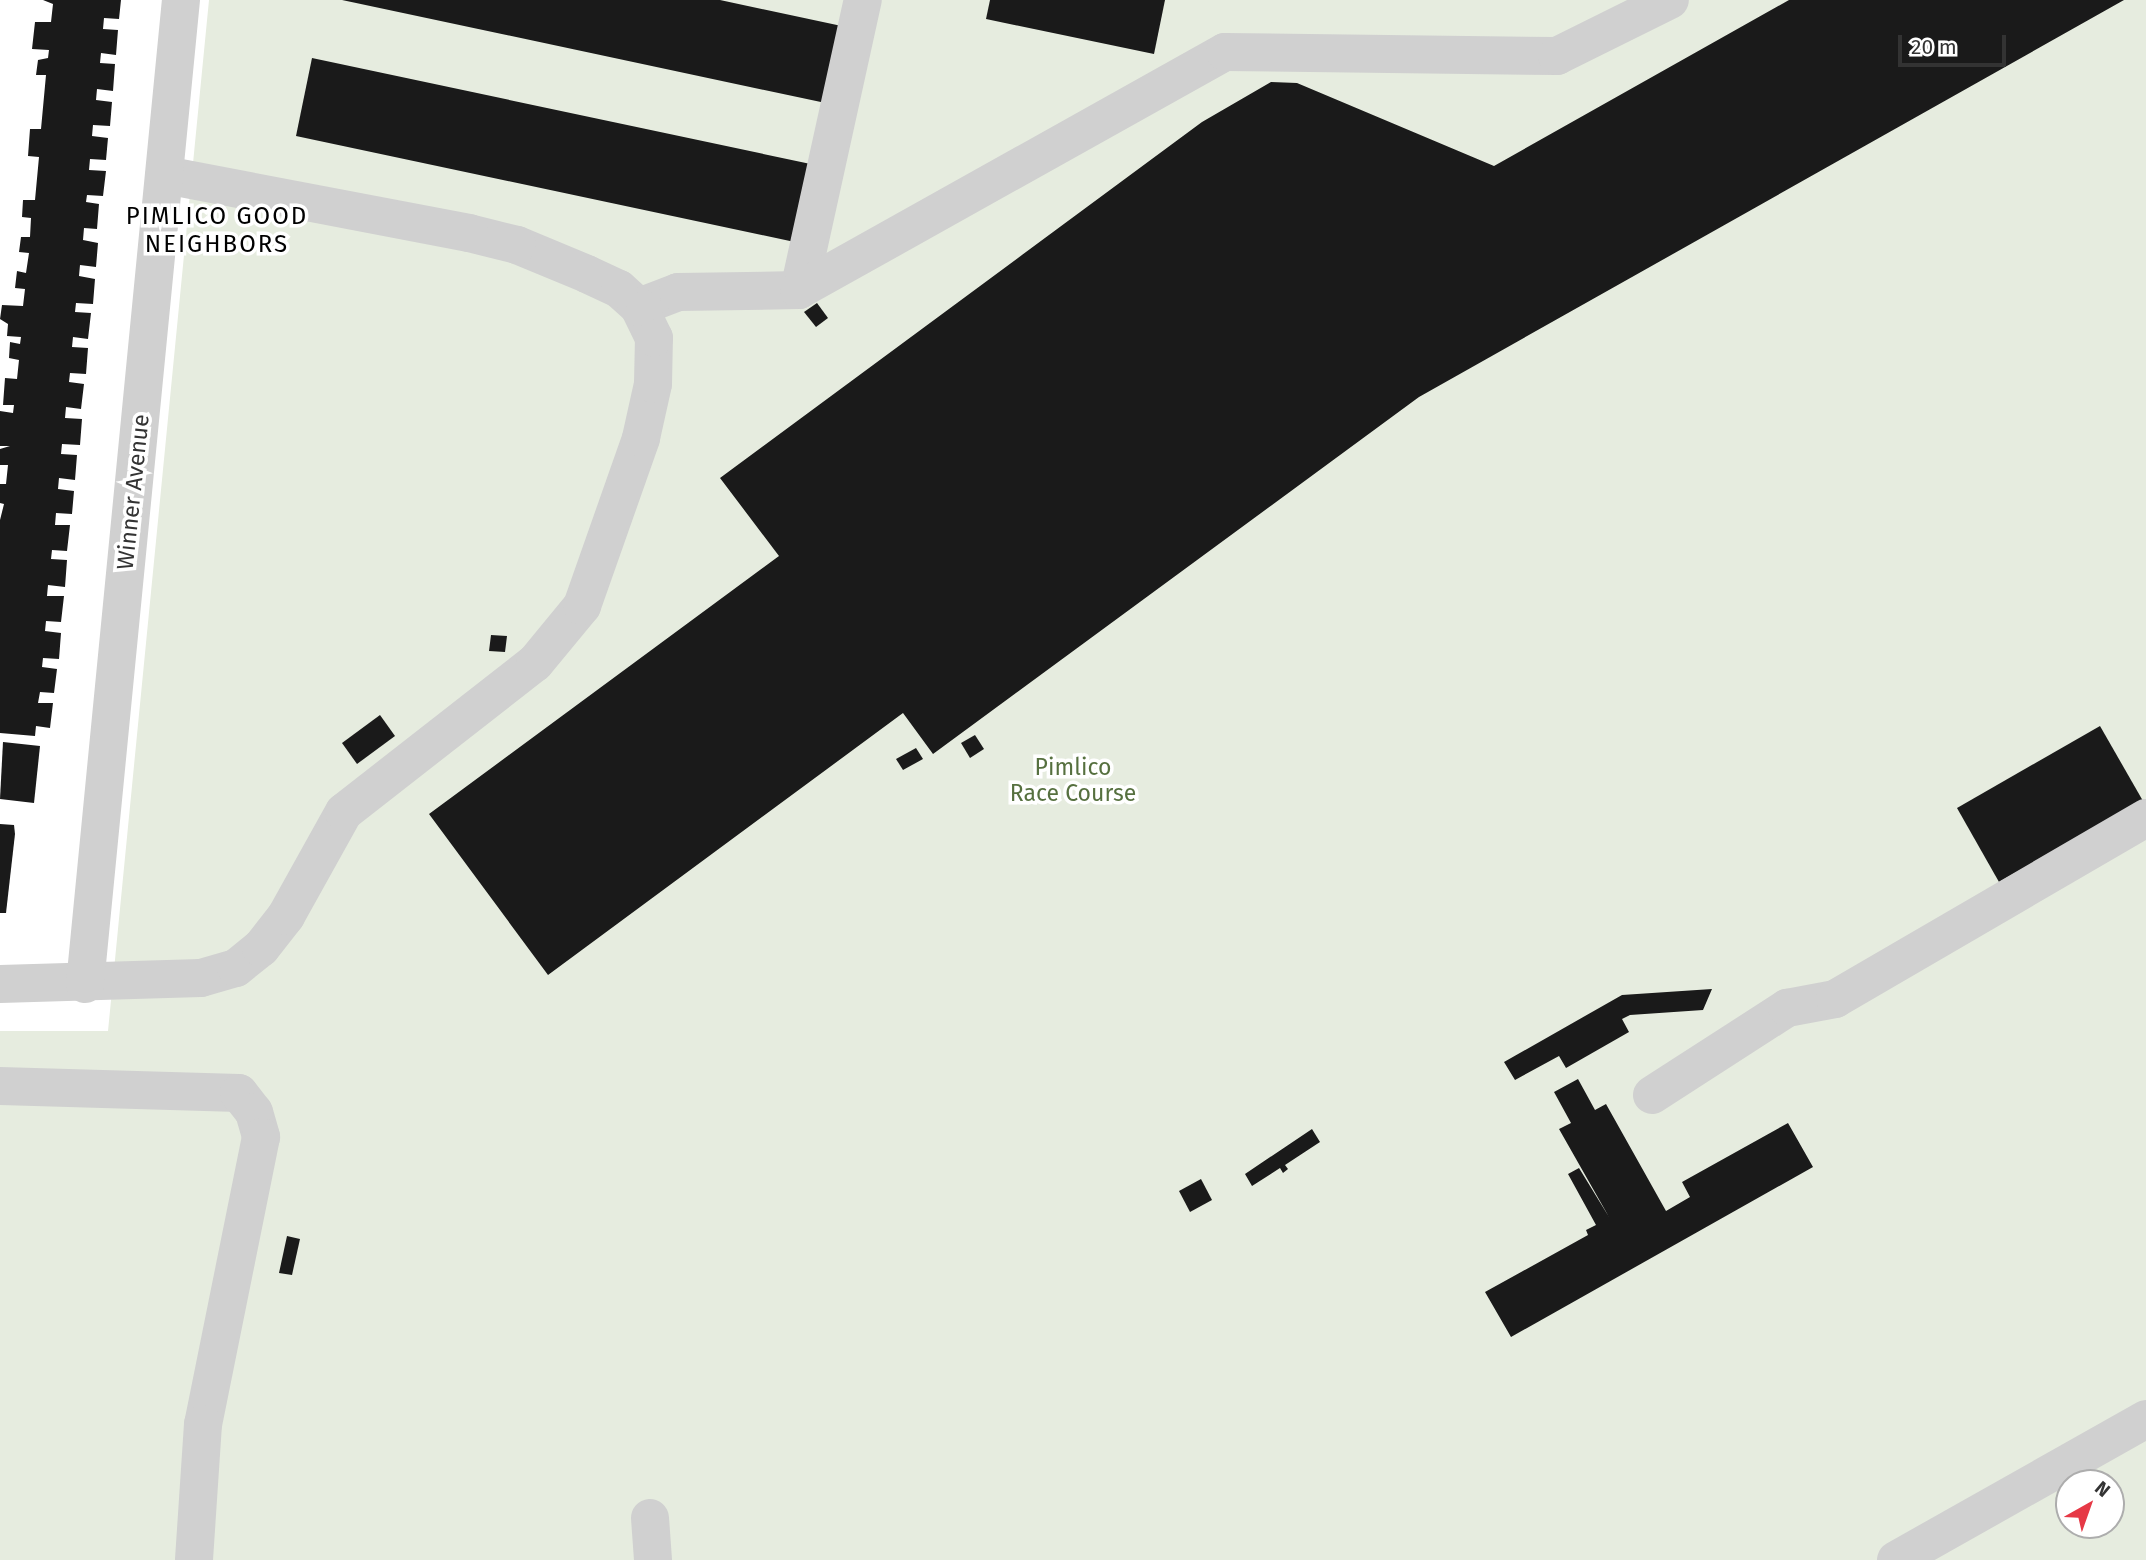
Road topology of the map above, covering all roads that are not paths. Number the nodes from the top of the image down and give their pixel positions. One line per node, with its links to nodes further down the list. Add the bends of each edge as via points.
1 (181, 0): 4 (street, Winner Avenue)
2 (863, 0): 5 (street)
3 (1670, 0): 5 (street, via 1558,56 1224,52)
4 (164, 175): 6 (street, via 517,245 619,289); 9 (street, Winner Avenue)
5 (799, 290): 6 (street, via 678,292)
6 (639, 307): 9 (street, via 654,338 653,384 641,438 582,606 561,635 535,663 344,812 286,916 261,948 236,968 201,978)
7 (2146, 818): 11 (street, via 1835,999 1787,1009)
8 (0, 984): 9 (street)
9 (85, 984)
10 (0, 1086): 14 (street, via 239,1093 254,1112 261,1138 203,1424)
11 (1651, 1095)
12 (2146, 1419): 16 (street)
13 (650, 1518): 15 (street)
14 (194, 1560)
15 (653, 1560)
16 (1896, 1560)

